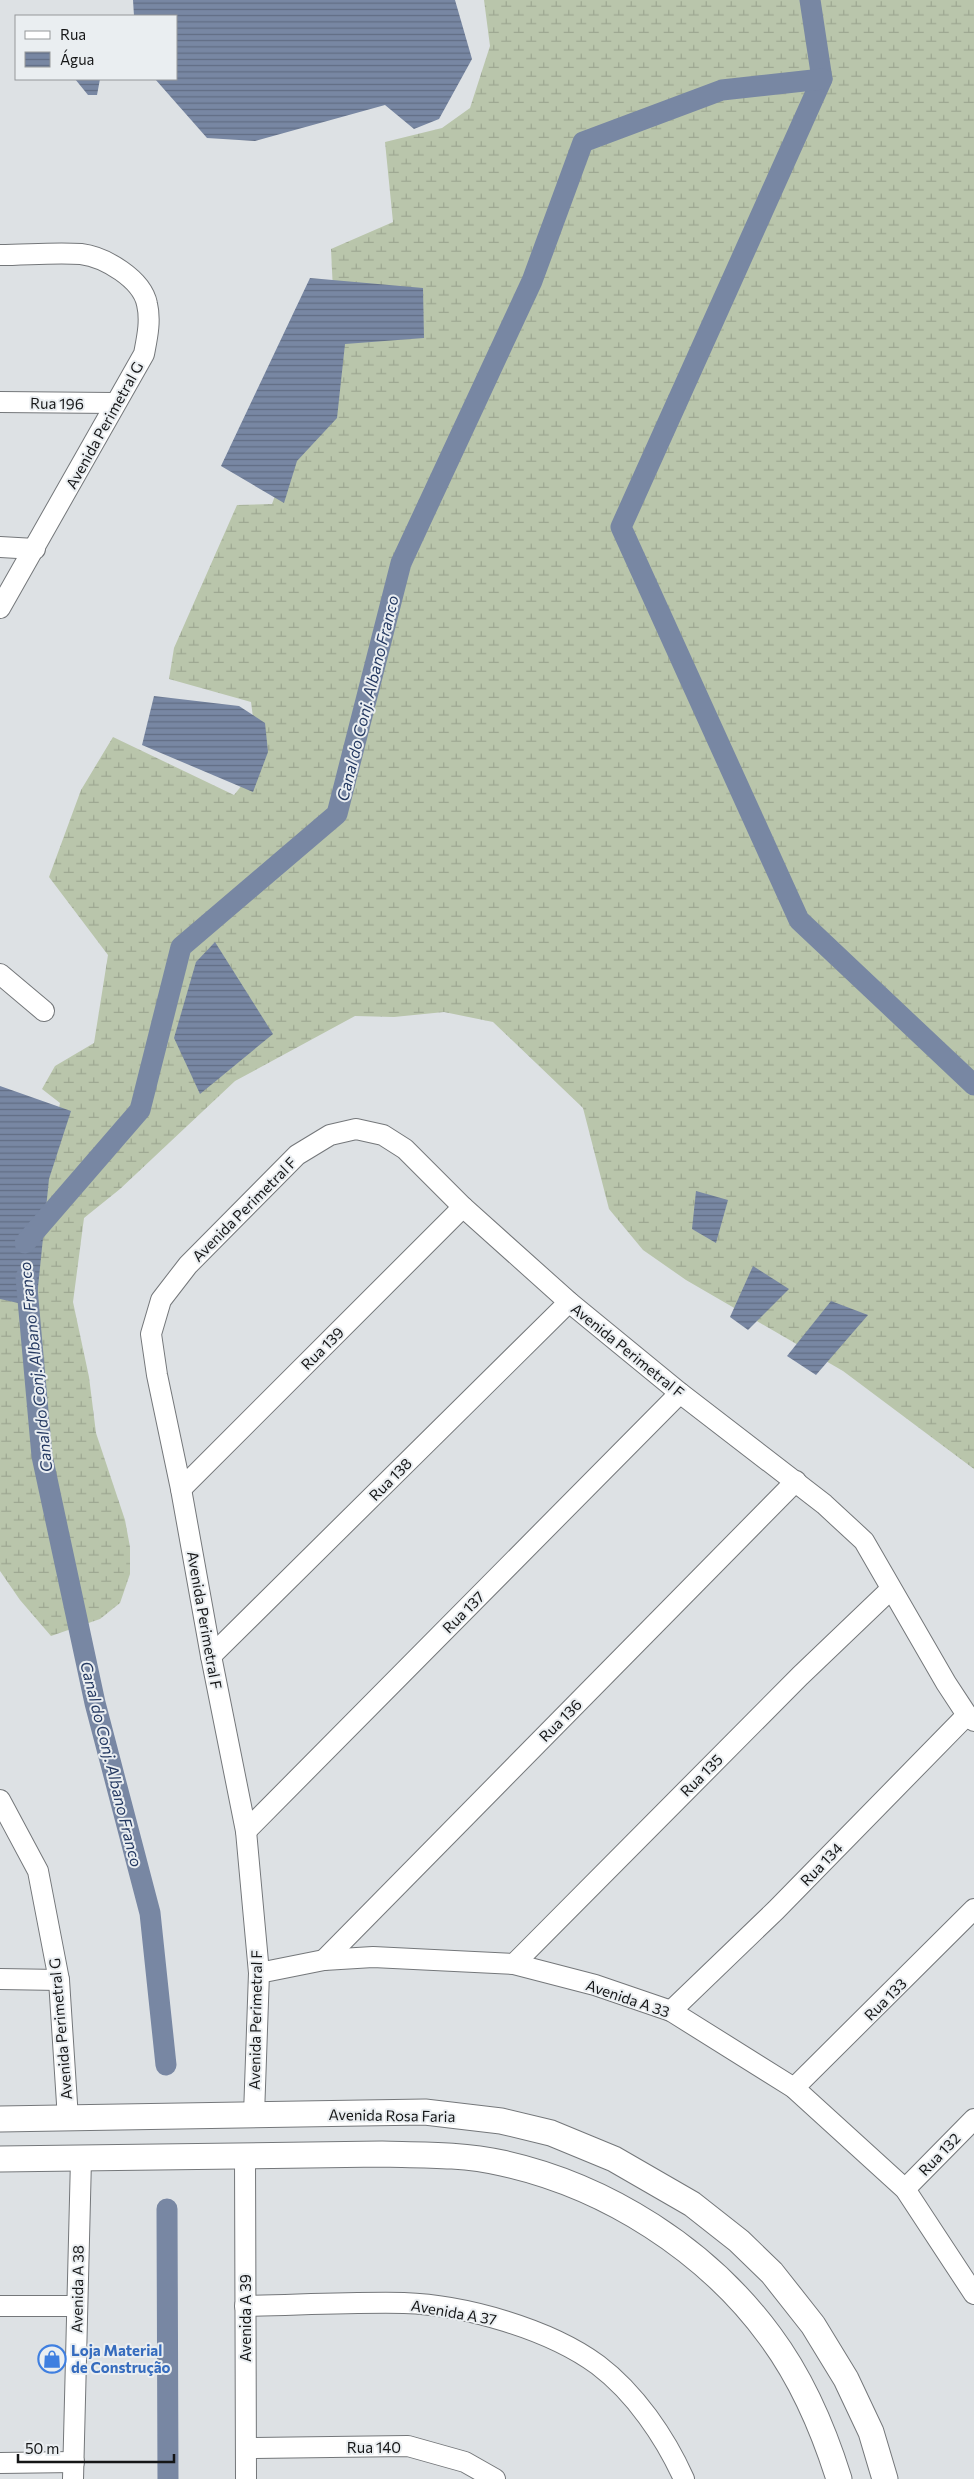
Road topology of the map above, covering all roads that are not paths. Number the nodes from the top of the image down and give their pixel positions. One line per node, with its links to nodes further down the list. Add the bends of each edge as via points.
1 (0, 255): 3 (street, Avenida Perimetral G, via 82,254 116,267 140,286 147,304 144,354)
2 (0, 402): 3 (street, Rua 196)
3 (114, 404): 5 (street, Avenida Perimetral G)
4 (0, 548): 5 (street)
5 (35, 549): 6 (street, Avenida Perimetral G)
6 (0, 608)
7 (0, 974): 8 (street)
8 (44, 1011)
9 (463, 1207): 10 (street, Avenida Perimetral F); 13 (street, Rua 139); 13 (street, Avenida Perimetral F, via 405,1149 383,1135 356,1129 330,1135 297,1155 223,1229 188,1265 161,1300 151,1334 156,1375)
10 (569, 1302): 11 (street, Avenida Perimetral F); 15 (street, Rua 138)
11 (680, 1393): 12 (street, Avenida Perimetral F); 18 (street, Rua 137)
12 (796, 1481): 14 (street, Avenida Perimetral F, via 864,1541); 21 (street, Rua 136)
13 (181, 1489): 15 (street, Avenida Perimetral F)
14 (891, 1589): 16 (street, Avenida Perimetral F, via 946,1683); 22 (street, Rua 135)
15 (211, 1656): 18 (street, Avenida Perimetral F)
16 (971, 1718): 26 (street, Rua 134)
17 (0, 1800): 19 (street, Avenida Perimetral G)
18 (246, 1831): 23 (street, Avenida Perimetral F)
19 (9, 1832): 25 (street, Avenida Perimetral G, via 38,1871)
20 (974, 1909): 27 (street, Rua 133)
21 (324, 1960): 22 (street, Avenida A 33, via 425,1958); 23 (street, Avenida A 33)
22 (514, 1964): 26 (street, Avenida A 33, via 595,1985)
23 (259, 1973): 29 (street, Avenida Perimetral F)
24 (0, 1979): 25 (street)
25 (59, 1980): 32 (street, Avenida Perimetral G)
26 (671, 2011): 27 (street, Avenida A 33)
27 (794, 2088): 37 (street, Avenida A 33)
28 (381, 2112): 29 (street, Avenida Rosa Faria); 33 (street); 49 (street, Avenida Rosa Faria, via 425,2112 501,2120 551,2133 614,2159 692,2204 739,2241 772,2273 813,2325 846,2379 871,2432)
29 (254, 2115): 32 (street, Avenida Rosa Faria)
30 (974, 2118): 37 (street, Rua 132)
31 (0, 2119): 32 (street, Avenida Rosa Faria)
32 (68, 2119)
33 (382, 2154): 34 (street); 48 (street, via 501,2162 582,2188 658,2230 702,2264 772,2338 807,2397 826,2438)
34 (245, 2156): 36 (street); 41 (street, Avenida A 39)
35 (0, 2159): 36 (street)
36 (81, 2160): 40 (street, Avenida A 38)
37 (905, 2189): 38 (street, Avenida A 33)
38 (974, 2294)
39 (0, 2306): 40 (street)
40 (76, 2306): 44 (street, Avenida A 38)
41 (245, 2306): 42 (street, Avenida A 39); 47 (street, Avenida A 37, via 406,2303 475,2313 517,2324 597,2365 619,2385 674,2456)
42 (247, 2448): 45 (street, Avenida A 39); 46 (street, Rua 140, via 408,2446 465,2462)
43 (0, 2462): 44 (street)
44 (73, 2471)
45 (246, 2479)
46 (495, 2479)
47 (684, 2479)
48 (839, 2479)
49 (885, 2479)

